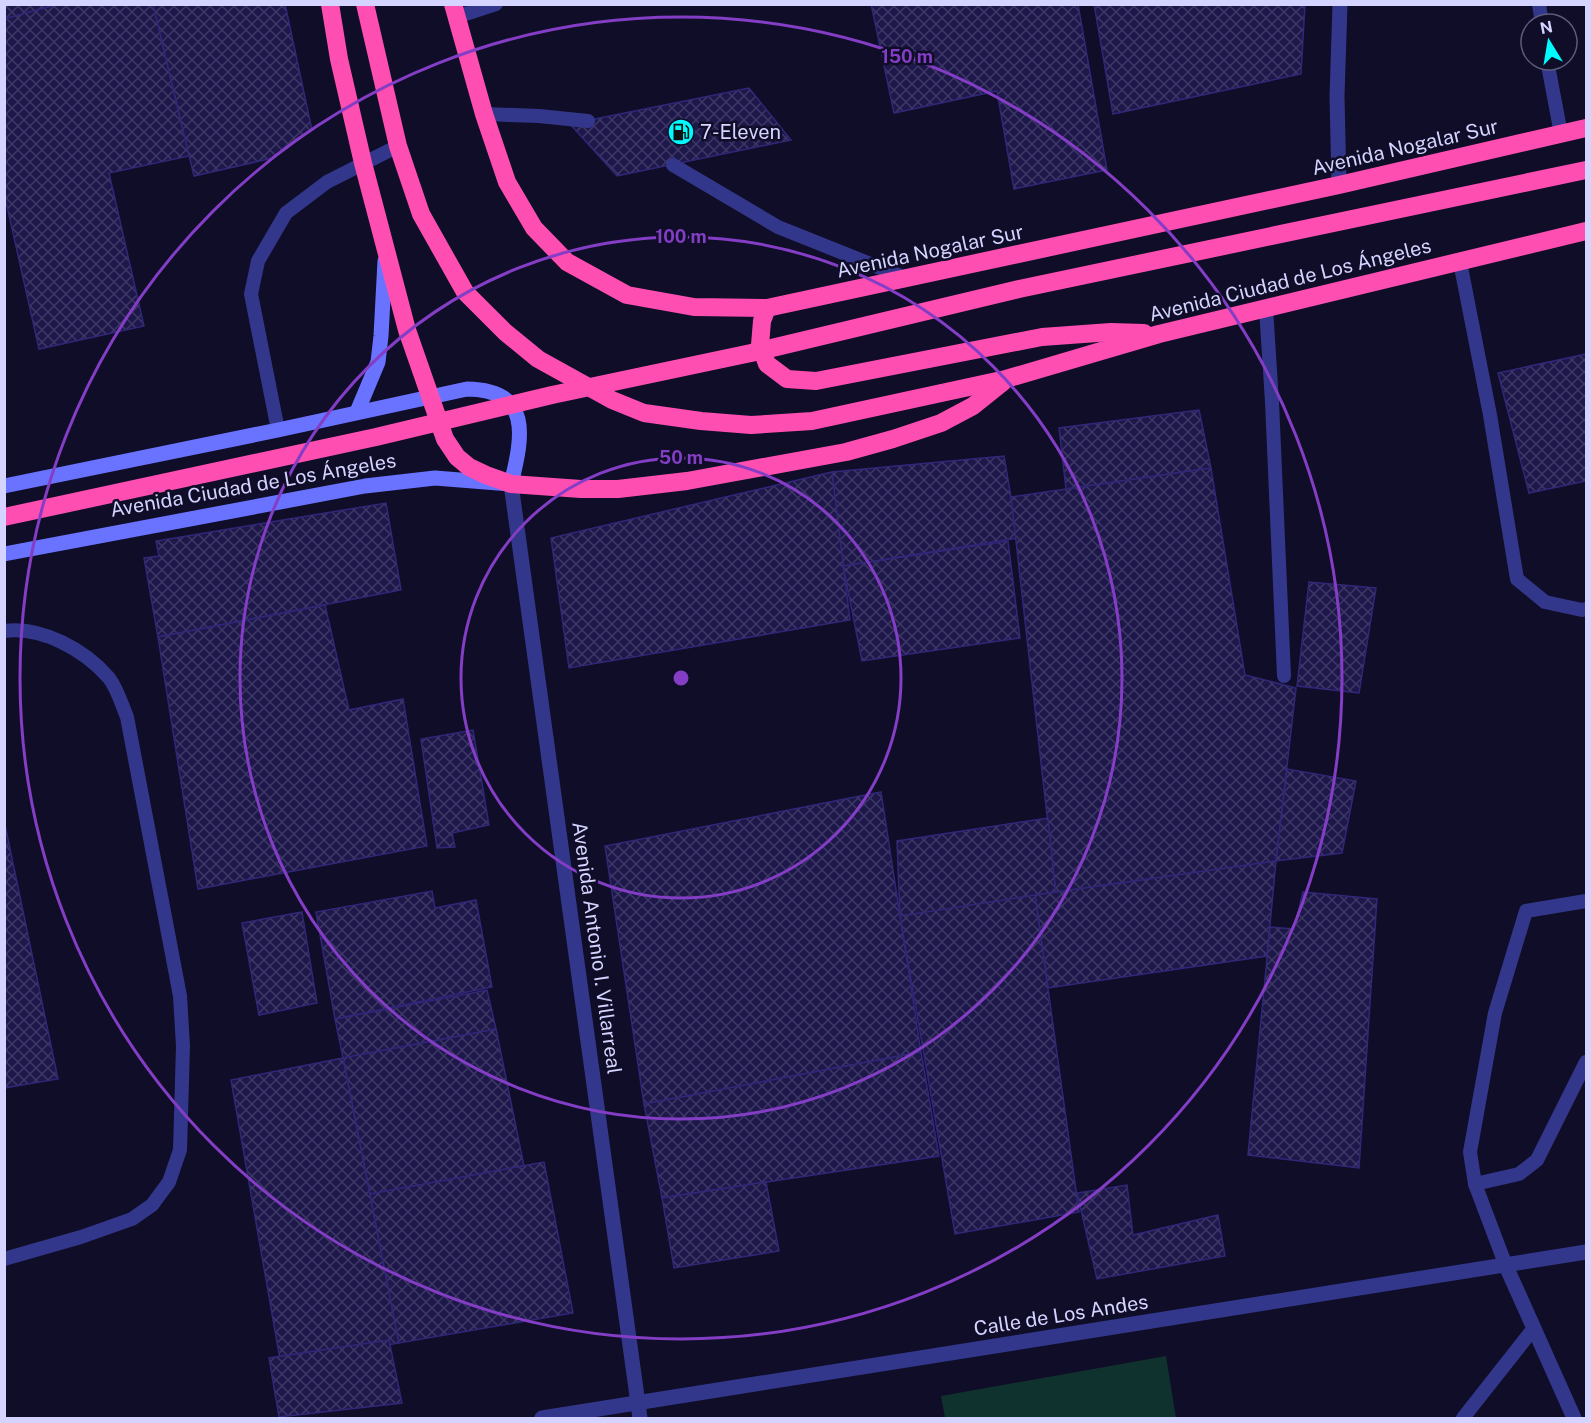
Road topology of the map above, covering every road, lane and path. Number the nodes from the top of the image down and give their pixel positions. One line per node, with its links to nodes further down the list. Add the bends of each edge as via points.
1 (330, 4): 12 (highway)
2 (365, 4): 11 (highway)
3 (496, 4): 5 (lane)
4 (1340, 4): 15 (street)
5 (454, 11): 7 (highway, Avenida Nogalar Sur)
6 (1549, 72): 10 (lane)
7 (484, 114): 8 (lane); 20 (highway, Avenida Nogalar Sur, via 507,182 534,228 567,262 627,296 694,307)
8 (588, 121)
9 (1587, 128): 10 (highway, Avenida Nogalar Sur)
10 (1561, 134): 15 (highway, Avenida Nogalar Sur)
11 (398, 146): 12 (lane); 23 (highway, via 421,214 465,292 505,333 538,359 644,413 751,425 812,421)
12 (363, 163): 17 (highway); 26 (lane, via 327,182 286,213 258,261 251,294)
13 (673, 165): 19 (lane, via 778,227)
14 (1587, 170): 29 (highway, bridge, via 1019,289 751,353)
15 (1339, 185): 19 (highway, Avenida Nogalar Sur)
16 (1587, 231): 18 (highway, Avenida Ciudad de Los Ángeles)
17 (385, 252): 24 (highway); 25 (main road, via 378,362)
18 (1460, 262): 21 (highway, Avenida Ciudad de Los Ángeles); 31 (lane, via 1517,579 1545,602)
19 (908, 279): 20 (highway, Avenida Nogalar Sur)
20 (767, 308): 22 (highway, via 760,345 767,364 787,379 806,381 1042,338 1111,332)
21 (1266, 308): 22 (highway, Avenida Ciudad de Los Ángeles); 33 (lane)
22 (1159, 334): 23 (highway, Avenida Ciudad de Los Ángeles)
23 (1006, 379): 27 (highway, via 973,406 941,423 846,452 687,481 618,489)
24 (429, 397): 25 (main road); 27 (highway, via 445,439 457,457 486,476); 27 (main road, via 467,388 489,391 512,404 519,426 518,459)
25 (357, 412): 26 (main road)
26 (278, 430): 28 (main road)
27 (511, 484): 30 (main road, Avenida Ciudad de Los Ángeles, via 435,478 364,486); 41 (street, Avenida Antonio I. Villarreal)
28 (4, 486)
29 (4, 517)
30 (4, 554)
31 (1587, 609)
32 (4, 631): 38 (lane, via 35,633 69,645 110,679 128,717 180,996 183,1046 180,1150 169,1182 152,1204 132,1219)
33 (1284, 676)
34 (1587, 901): 36 (lane, via 1526,911 1494,1013 1470,1152)
35 (1587, 1062): 36 (lane, via 1537,1160 1519,1174)
36 (1475, 1184): 39 (lane)
37 (1587, 1252): 39 (street, Calle de Los Andes)
38 (4, 1259)
39 (1506, 1266): 40 (street); 41 (street, Calle de Los Andes)
40 (1534, 1328): 43 (lane); 44 (street)
41 (639, 1411): 42 (street, Calle de Los Andes)
42 (542, 1419)
43 (1462, 1419)
44 (1574, 1419)

